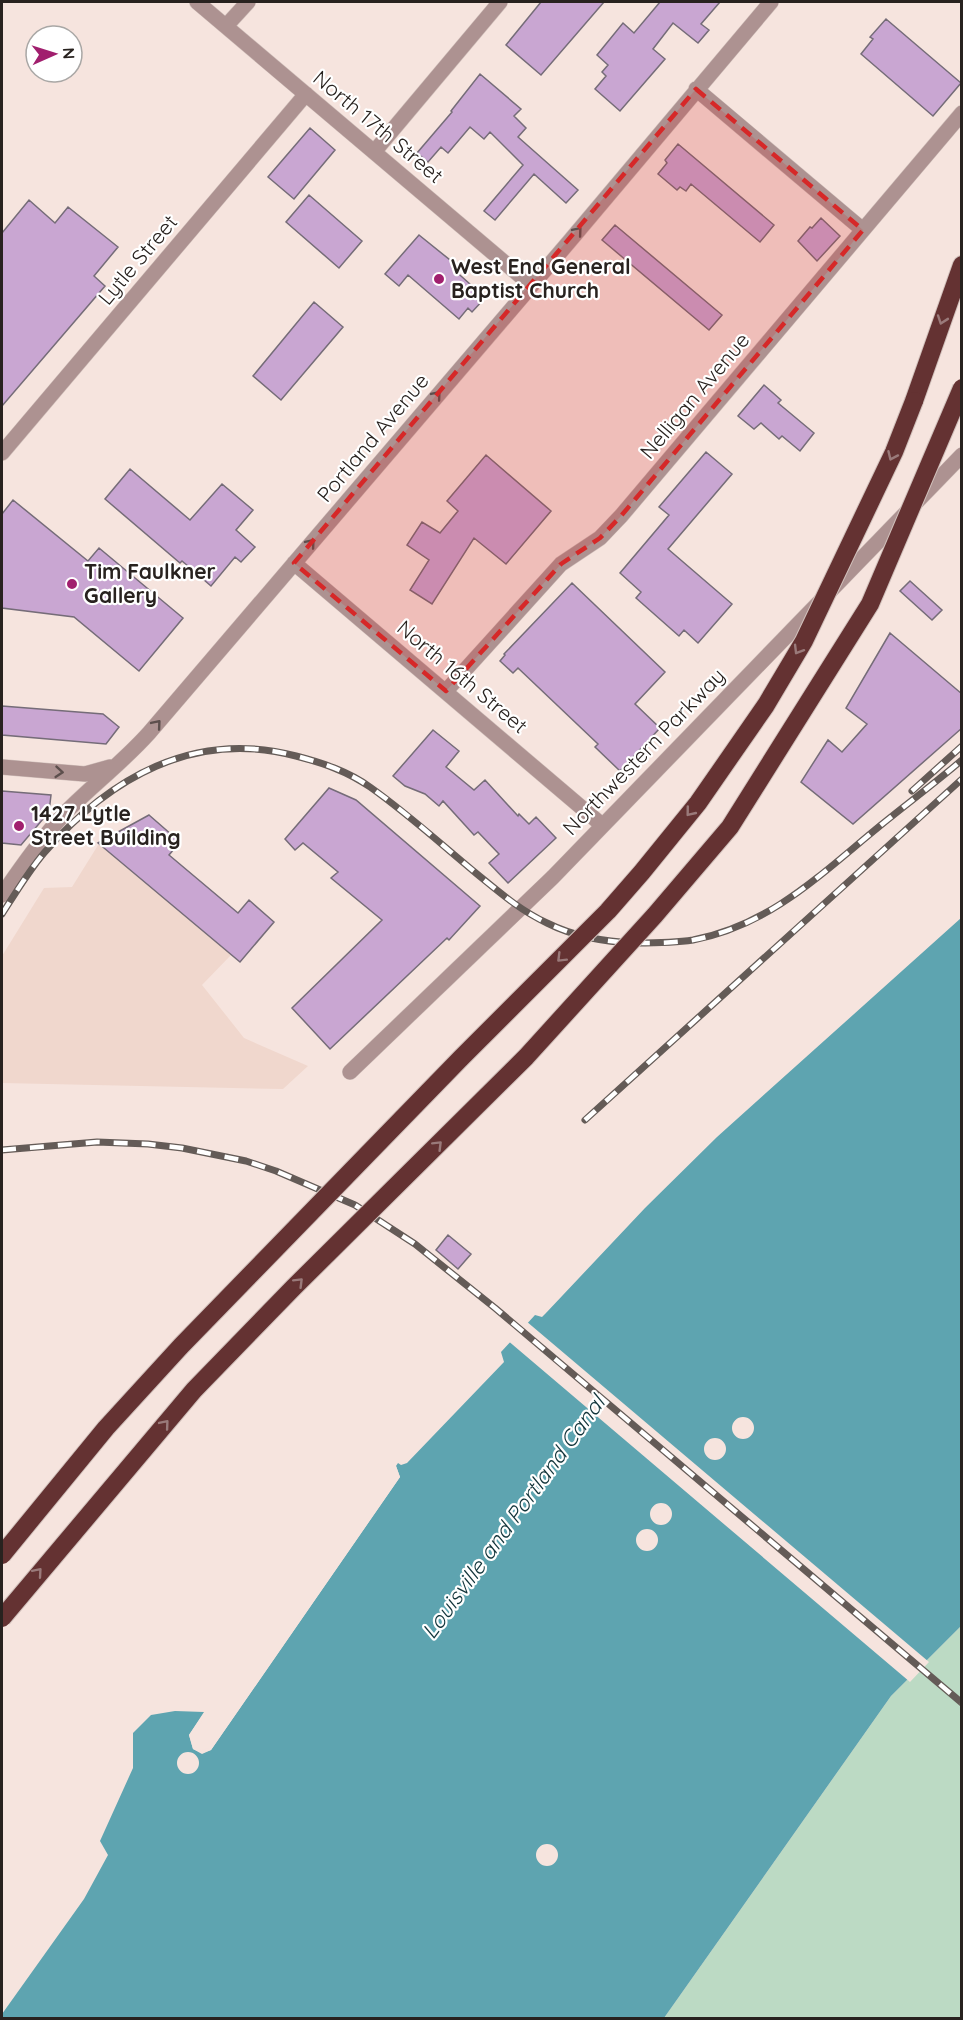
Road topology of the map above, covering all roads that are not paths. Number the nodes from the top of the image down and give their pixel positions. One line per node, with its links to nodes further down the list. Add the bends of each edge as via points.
1 (197, 2): 5 (street, North 17th Street)
2 (248, 2): 5 (street)
3 (500, 2): 9 (street)
4 (771, 2): 6 (street, Portland Avenue)
5 (226, 26): 7 (street, North 17th Street)
6 (696, 89): 10 (street); 12 (street, Portland Avenue, one-way to 6)
7 (306, 94): 9 (street, North 17th Street); 14 (street, Lytle Street)
8 (962, 113): 10 (street, Nelligan Avenue)
9 (374, 152): 12 (street, North 17th Street)
10 (863, 230): 17 (street, Nelligan Avenue, via 621,516 600,538 561,564)
11 (962, 265): 23 (highway, one-way to 23, bridge, via 894,452 804,641 766,705 698,803 608,911 166,1362 105,1428)
12 (531, 285): 16 (street, Portland Avenue, one-way to 12)
13 (962, 388): 24 (highway, one-way to 13, bridge, via 194,1390 526,1057 730,827 870,604)
14 (2, 453)
15 (962, 455): 20 (street, Northwestern Parkway)
16 (294, 563): 17 (street, North 16th Street); 18 (street, Portland Avenue, one-way to 16, via 149,733)
17 (446, 691): 20 (street, North 16th Street)
18 (116, 765): 19 (street, one-way to 18, via 85,774); 21 (street, Portland Avenue, via 66,812)
19 (2, 767)
20 (602, 825): 22 (street, Northwestern Parkway)
21 (2, 895)
22 (350, 1072)
23 (2, 1555)
24 (2, 1618)

